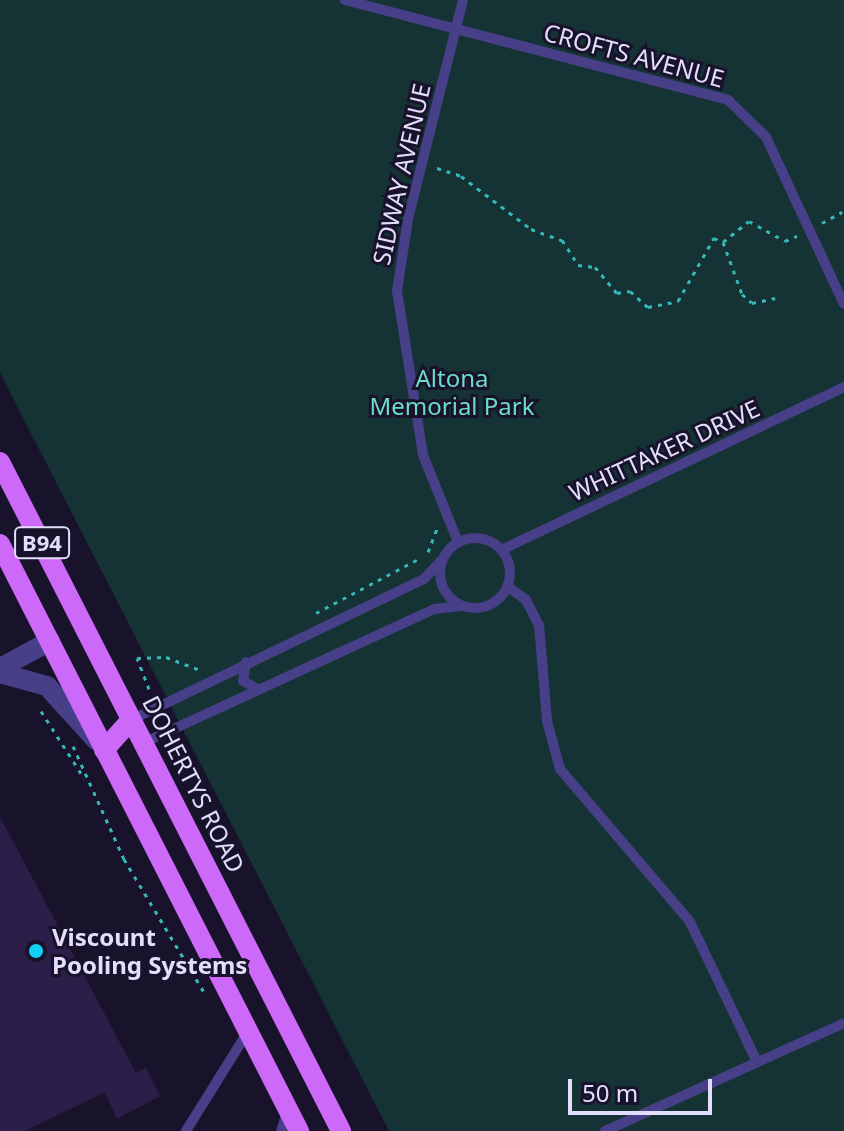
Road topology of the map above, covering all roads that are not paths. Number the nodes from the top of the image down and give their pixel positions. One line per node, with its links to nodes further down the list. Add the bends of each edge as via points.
1 (345, 0): 3 (lane, CROFTS AVENUE)
2 (463, 0): 3 (lane, SIDWAY AVENUE)
3 (456, 28): 4 (lane, CROFTS AVENUE, via 728,100 766,137); 7 (lane, SIDWAY AVENUE, via 421,164 397,291 401,351 423,455)
4 (844, 304)
5 (844, 387): 9 (lane, WHITTAKER DRIVE)
6 (0, 462): 14 (main road, DOHERTYS ROAD / B94)
7 (458, 542): 9 (lane, via 481,538); 10 (lane)
8 (0, 544): 11 (main road, B94)
9 (501, 550): 12 (lane, via 509,569)
10 (442, 560): 13 (lane, via 443,587); 16 (lane, via 424,579)
11 (6, 563): 15 (main road, B94)
12 (507, 586): 13 (lane, via 490,604); 24 (lane, via 526,600 539,625 547,721 560,769 690,922)
13 (462, 606): 18 (lane, via 434,609)
14 (83, 625): 15 (main road); 19 (main road, DOHERTYS ROAD / B94)
15 (50, 641): 17 (street); 21 (main road, B94)
16 (248, 661): 18 (lane, via 243,681); 19 (lane)
17 (0, 670): 21 (street, via 47,686)
18 (261, 690): 20 (lane)
19 (131, 720): 20 (main road, DOHERTYS ROAD / B94); 21 (main road)
20 (143, 743): 21 (main road); 29 (main road, DOHERTYS ROAD / B94)
21 (104, 750): 23 (main road, B94)
22 (844, 1023): 24 (lane)
23 (248, 1031): 25 (main road, B94); 26 (lane)
24 (757, 1062): 30 (lane)
25 (288, 1110): 27 (lane); 28 (main road, B94)
26 (186, 1131)
27 (281, 1131)
28 (299, 1131)
29 (341, 1131)
30 (605, 1131)

